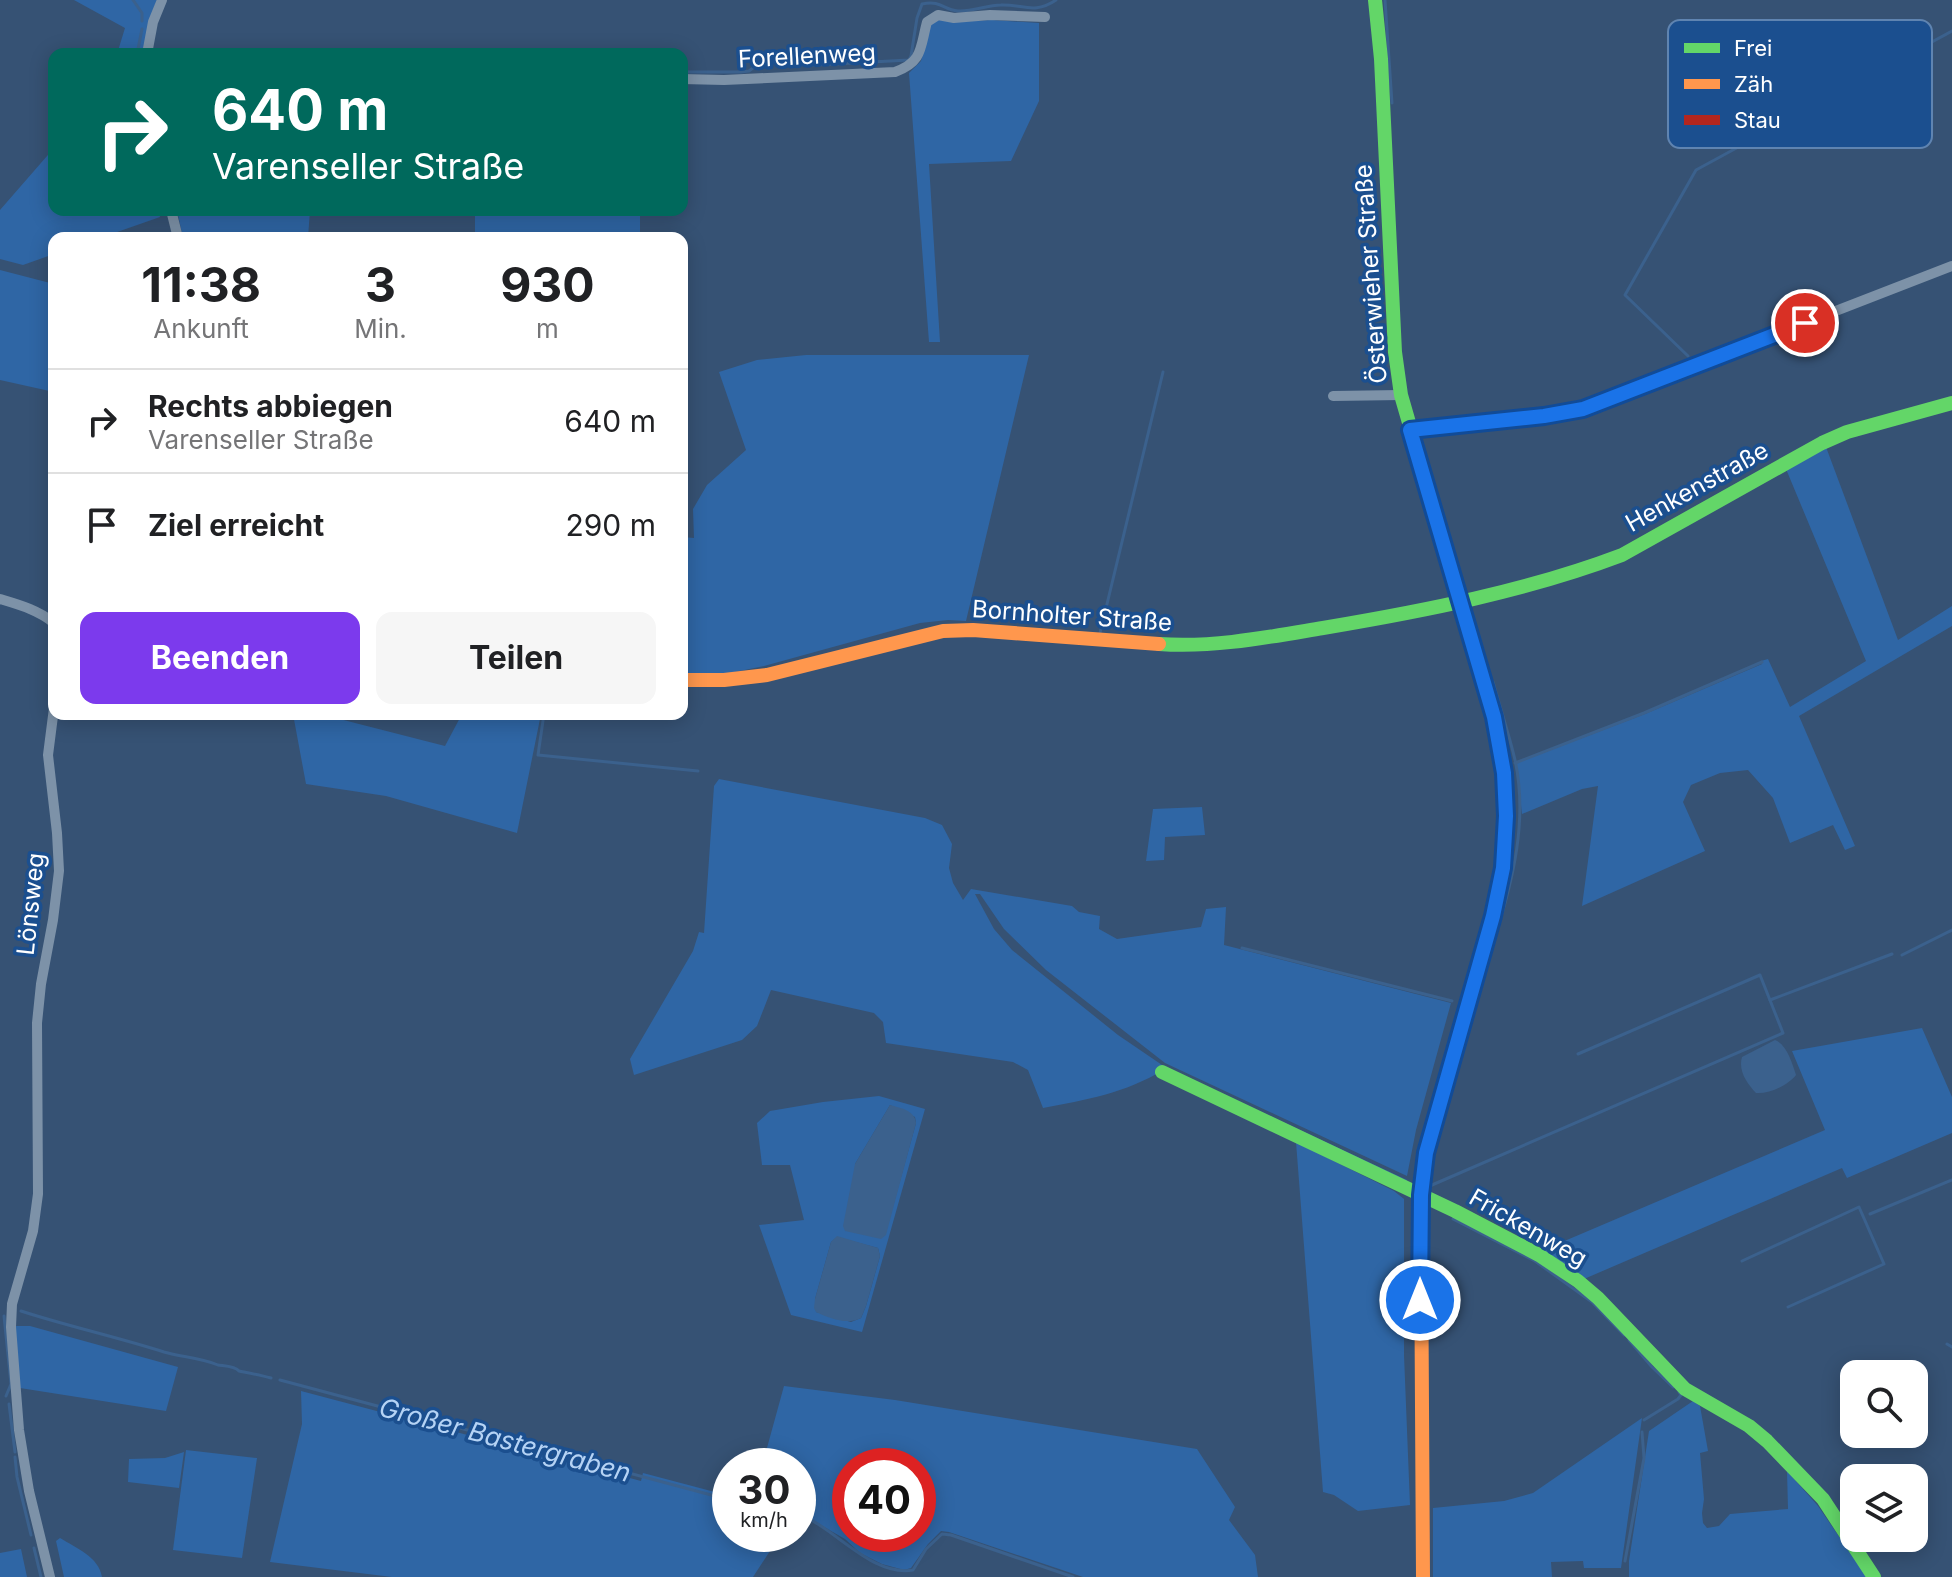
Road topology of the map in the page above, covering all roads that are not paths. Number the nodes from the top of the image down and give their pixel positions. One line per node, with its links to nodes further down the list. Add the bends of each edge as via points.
1 (162, 0): 4 (street)
2 (1375, 0): 7 (street, Österwieher Straße)
3 (1045, 17): 5 (street, Forellenweg, via 938,15 927,22 917,58 895,72)
4 (148, 48)
5 (688, 79)
6 (1952, 266): 10 (street, via 1583,409)
7 (1401, 395): 8 (street); 10 (street, Österwieher Straße)
8 (1333, 396)
9 (1952, 403): 12 (street, Henkenstraße, via 1822,443 1622,555)
10 (1410, 430): 12 (street, Österwieher Straße)
11 (0, 599): 13 (street)
12 (1461, 602): 14 (street, Bornholter Straße, via 1219,644 943,631 767,675); 17 (street, Österwieher Straße, via 1501,751 1506,842 1493,916 1431,1134)
13 (48, 619)
14 (688, 680)
15 (52, 720): 18 (street, Lönsweg, via 48,755 59,871 37,1023 38,1194 11,1327 19,1430)
16 (1162, 1072): 17 (street, Frickenweg)
17 (1421, 1195): 19 (street, Österwieher Straße); 20 (street, Frickenweg, via 1539,1255 1578,1281 1685,1389 1767,1441 1823,1499)
18 (50, 1577)
19 (1423, 1577)
20 (1874, 1577)

